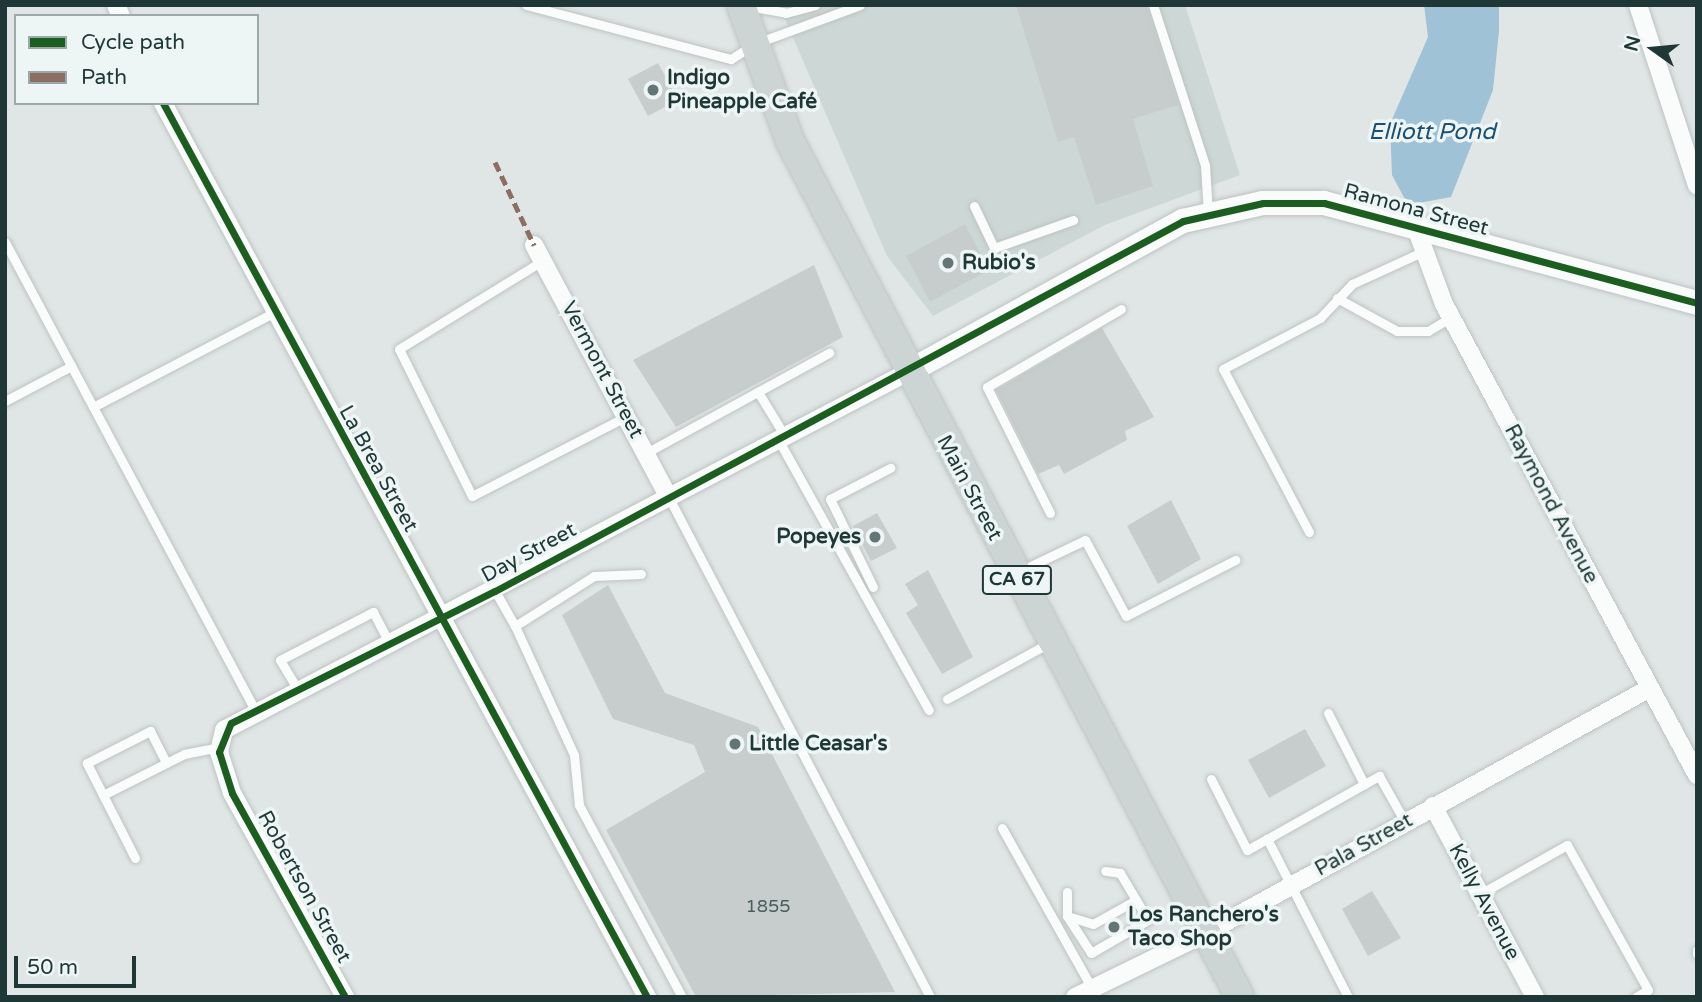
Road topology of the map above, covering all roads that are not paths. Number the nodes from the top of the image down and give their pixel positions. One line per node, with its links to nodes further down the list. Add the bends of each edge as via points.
1 (526, 5): 7 (lane, via 632,29 708,57 731,59)
2 (743, 5): 3 (lane, via 786,13); 7 (main road, Main Street / CA 67)
3 (815, 5)
4 (860, 5): 7 (lane)
5 (1153, 5): 11 (lane, via 1205,165)
6 (1638, 5): 9 (street)
7 (754, 44): 24 (main road, Main Street / CA 67, via 782,125)
8 (164, 105): 20 (street, La Brea Street)
9 (1697, 186)
10 (974, 206): 12 (lane, via 994,248)
11 (1209, 216): 13 (main road, Ramona Street, via 1264,203 1324,203); 24 (main road, Ramona Street, via 1182,221)
12 (1073, 220)
13 (1416, 228): 15 (street, Raymond Avenue); 18 (main road, Ramona Street)
14 (5, 242): 23 (lane)
15 (1424, 251): 17 (lane, via 1352,284); 21 (street, Raymond Avenue)
16 (538, 253): 28 (street, Vermont Street); 28 (lane, via 399,349 472,496)
17 (1337, 298): 21 (lane, via 1397,331 1428,331); 34 (lane, via 1320,318 1223,369)
18 (1697, 303)
19 (1121, 309): 33 (lane, via 987,387)
20 (273, 313): 27 (lane); 40 (street, La Brea Street)
21 (1451, 317): 44 (street, Raymond Avenue)
22 (829, 353): 25 (lane)
23 (71, 366): 26 (lane); 27 (lane)
24 (908, 372): 29 (street, Day Street); 37 (main road, Main Street / CA 67)
25 (758, 392): 29 (lane); 30 (lane)
26 (5, 401)
27 (93, 407): 47 (lane)
28 (627, 416): 30 (street, Vermont Street)
29 (782, 439): 32 (street, Day Street); 48 (lane)
30 (646, 453): 32 (street, Vermont Street)
31 (890, 468): 38 (lane, via 830,499)
32 (668, 496): 39 (street, Day Street); 72 (lane)
33 (1050, 513)
34 (1309, 532)
35 (1235, 560): 37 (lane, via 1126,616 1085,540)
36 (641, 574): 41 (lane, via 594,576)
37 (1014, 574): 43 (main road, Main Street / CA 67)
38 (873, 587)
39 (495, 591): 40 (street, Day Street); 41 (lane)
40 (438, 619): 42 (street, Day Street); 70 (street, La Brea Street)
41 (514, 625): 71 (lane, via 574,755 579,805)
42 (389, 642): 45 (street, Day Street); 45 (lane, via 373,612 280,660)
43 (1050, 642): 46 (lane); 67 (main road, Main Street / CA 67)
44 (1650, 688): 52 (street, Raymond Avenue); 56 (street, Pala Street)
45 (298, 690): 47 (street, Day Street)
46 (947, 699)
47 (255, 710): 50 (street, Day Street, via 224,730)
48 (929, 710)
49 (1328, 713): 54 (lane)
50 (220, 747): 51 (lane); 69 (street, Robertson Street, via 232,793)
51 (166, 763): 55 (lane); 55 (lane, via 150,731 87,763)
52 (1697, 775)
53 (1211, 779): 59 (lane, via 1247,850)
54 (1364, 784): 57 (lane, via 1379,776); 59 (lane)
55 (103, 795): 60 (lane)
56 (1433, 806): 57 (street, Pala Street); 64 (street, Kelly Avenue)
57 (1405, 822): 62 (street, Pala Street)
58 (1002, 828): 68 (lane)
59 (1267, 839): 62 (lane)
60 (135, 858)
61 (1105, 871): 65 (lane, via 1120,873)
62 (1290, 886): 67 (street, Pala Street); 75 (lane)
63 (1067, 892): 66 (lane)
64 (1480, 894): 76 (street, Kelly Avenue); 77 (lane, via 1567,845 1648,990)
65 (1136, 900): 66 (lane, via 1093,924); 66 (lane, via 1148,920 1091,953)
66 (1067, 916)
67 (1203, 934): 68 (street, Pala Street); 74 (main road, Main Street / CA 67)
68 (1095, 992): 73 (street, Pala Street)
69 (345, 997)
70 (647, 997)
71 (682, 997)
72 (930, 997)
73 (1075, 997)
74 (1240, 997)
75 (1348, 997)
76 (1535, 997)
77 (1636, 997)

